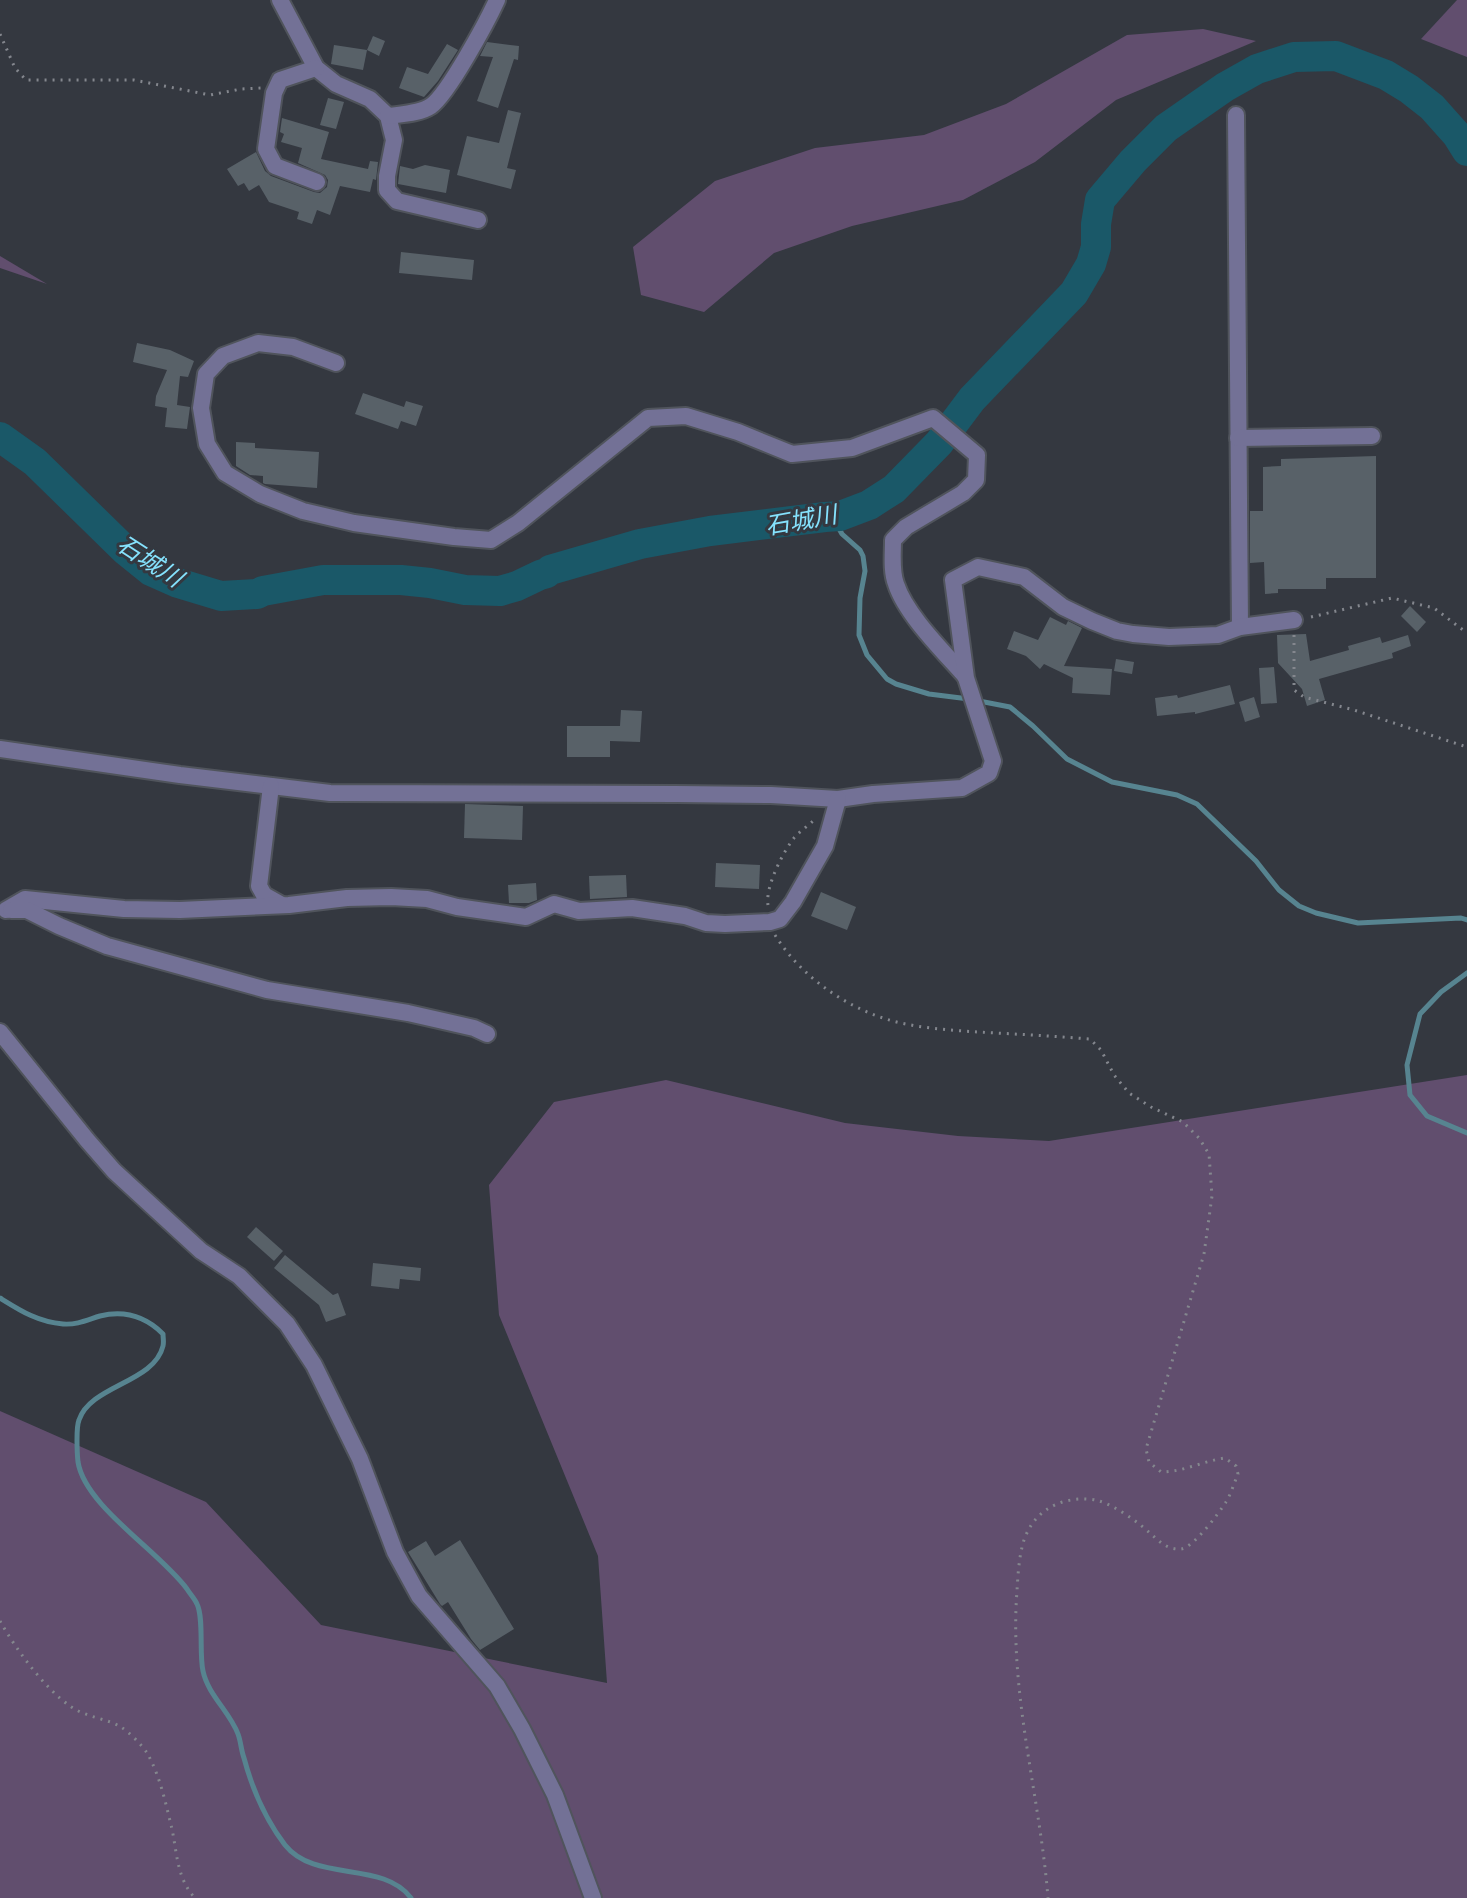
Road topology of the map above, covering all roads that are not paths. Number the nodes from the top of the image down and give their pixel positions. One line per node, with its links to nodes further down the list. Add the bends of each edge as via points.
1 (280, 0): 3 (street)
2 (497, 0): 5 (street, via 432,106)
3 (316, 68): 5 (street, via 370,99); 6 (street, via 280,80 266,149 275,166)
4 (1236, 115): 10 (street)
5 (388, 116): 7 (street, via 394,140 387,190 397,201)
6 (317, 182)
7 (478, 220)
8 (336, 363): 13 (street, via 293,347 258,343 223,356 206,374 201,408 207,444 225,473 303,511 454,537 491,540 648,418 686,416 792,454 852,448 933,418 977,455 976,480 906,527 893,540 892,561 895,584 915,618)
9 (1372, 436): 10 (street)
10 (1238, 438): 12 (street)
11 (1294, 620): 12 (street)
12 (1240, 627): 13 (street, via 1218,635 1169,637 1117,631 1063,607 1024,577 978,567 953,580)
13 (966, 678): 16 (street, via 993,761 989,773 962,788)
14 (0, 749): 15 (street)
15 (271, 786): 16 (street, via 330,793); 17 (street, via 259,886)
16 (838, 799): 17 (street, via 825,846 780,919 770,922 706,923 632,908 579,911 554,904 526,917 403,898)
17 (281, 905): 18 (street, via 124,909 25,899)
18 (3, 912): 20 (street, via 27,910 107,946 267,990 408,1013)
19 (0, 1032): 21 (street, via 114,1171 201,1251 239,1276 287,1324 314,1365 360,1459 395,1552 419,1596 497,1686 522,1729 555,1795)
20 (487, 1034)
21 (593, 1898)

